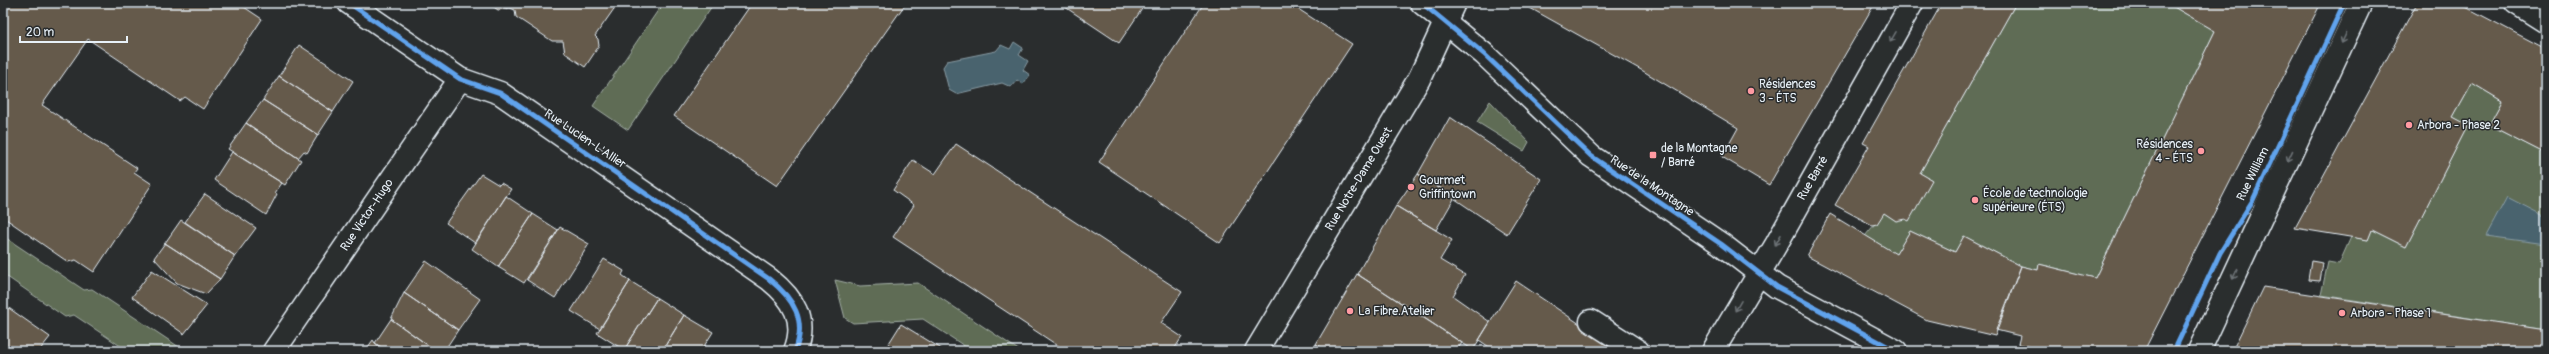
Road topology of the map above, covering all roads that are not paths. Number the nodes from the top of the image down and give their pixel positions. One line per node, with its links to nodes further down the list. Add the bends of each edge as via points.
1 (349, 3): 9 (street, Rue Lucien-L'Allier)
2 (1422, 3): 8 (street, Rue de la Montagne)
3 (1454, 3): 8 (street, Rue Notre-Dame Ouest)
4 (1912, 3): 10 (street, Rue Barré, one-way to 10)
5 (2361, 3): 18 (street, Rue William, one-way to 18)
6 (2516, 3): 7 (street)
7 (2546, 22)
8 (1446, 23): 10 (street, Rue de la Montagne, via 1484,54 1591,156 1721,244); 14 (street, Rue Notre-Dame Ouest, via 1419,79)
9 (460, 79): 12 (street, Rue Victor-Hugo); 13 (street, Rue Lucien-L'Allier, via 500,93 778,286 798,309 800,333)
10 (1758, 273): 16 (street, Rue Barré, one-way to 16); 17 (street, Rue de la Montagne, via 1777,287)
11 (1591, 321): 15 (street)
12 (274, 351)
13 (795, 351)
14 (1256, 351)
15 (1638, 351)
16 (1713, 351)
17 (1896, 351)
18 (2199, 351)

